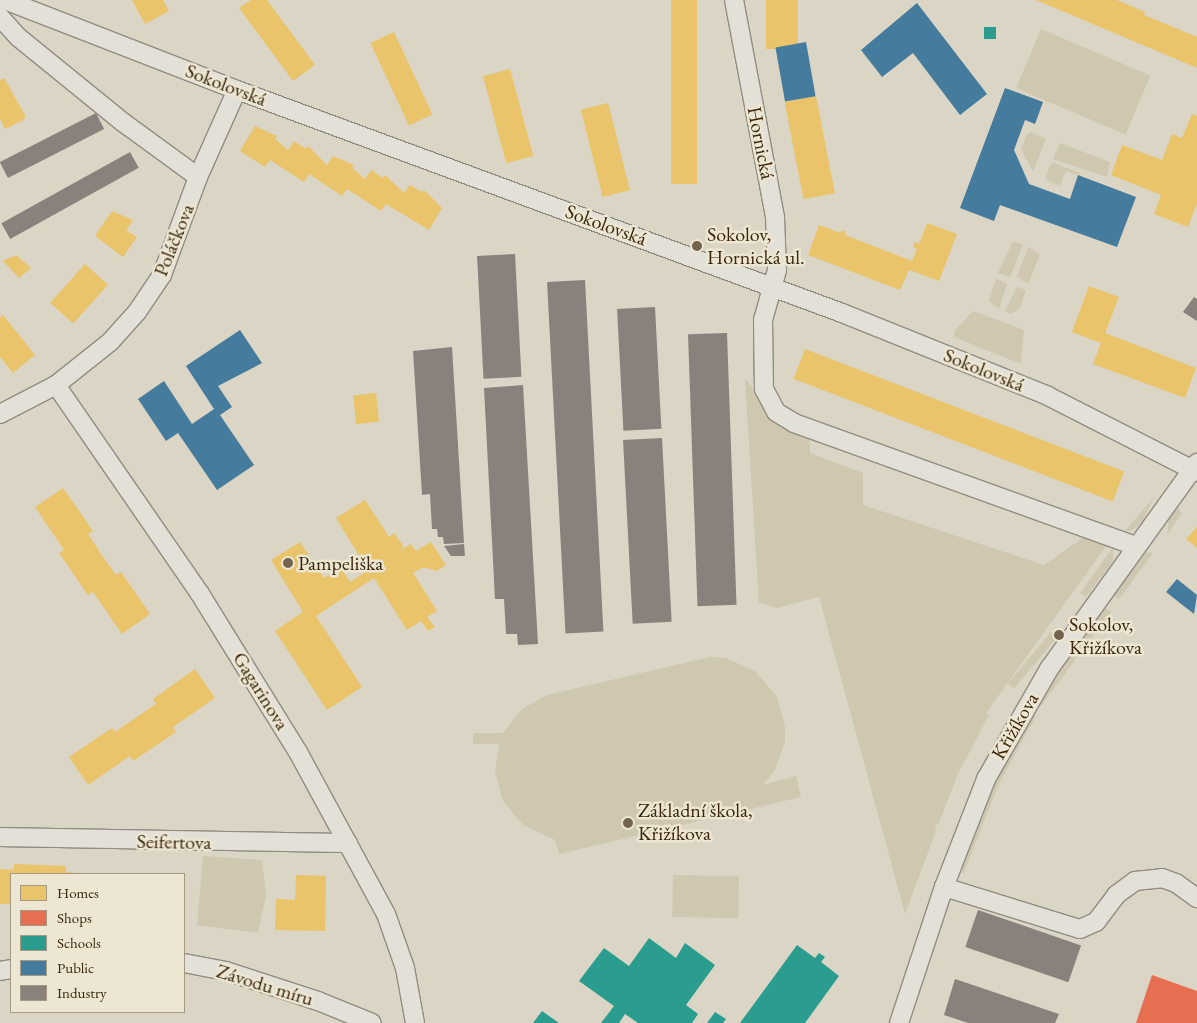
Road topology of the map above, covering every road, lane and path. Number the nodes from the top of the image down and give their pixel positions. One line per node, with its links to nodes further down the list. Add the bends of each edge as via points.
1 (5, 0): 4 (street, Sokolovská)
2 (734, 0): 6 (street, Hornická, via 775,217 777,270)
3 (2, 24): 5 (street, via 124,123)
4 (237, 90): 5 (street, Poláčkova); 6 (street, Sokolovská)
5 (198, 177): 7 (street, Poláčkova, via 162,275 110,342)
6 (772, 287): 9 (street, Sokolovská, via 1048,396); 10 (street, Hornická, via 763,320 763,367 764,389 776,412 802,426)
7 (56, 385): 8 (street, Poláčkova); 12 (street, Gagarinova, via 260,689)
8 (0, 414)
9 (1196, 468): 10 (street, Křižíkova)
10 (1135, 546): 13 (street, Křižíkova, via 1026,704 986,779)
11 (0, 837): 12 (street, Seifertova)
12 (348, 844): 17 (street, Gagarinova, via 386,914 405,968)
13 (944, 888): 14 (street, via 1080,929 1096,922 1116,895 1135,881 1162,878 1176,883); 18 (street, Křižíkova)
14 (1197, 898)
15 (185, 963): 16 (street, Závodu míru, via 226,971 318,1001)
16 (372, 1023)
17 (415, 1023)
18 (899, 1023)

